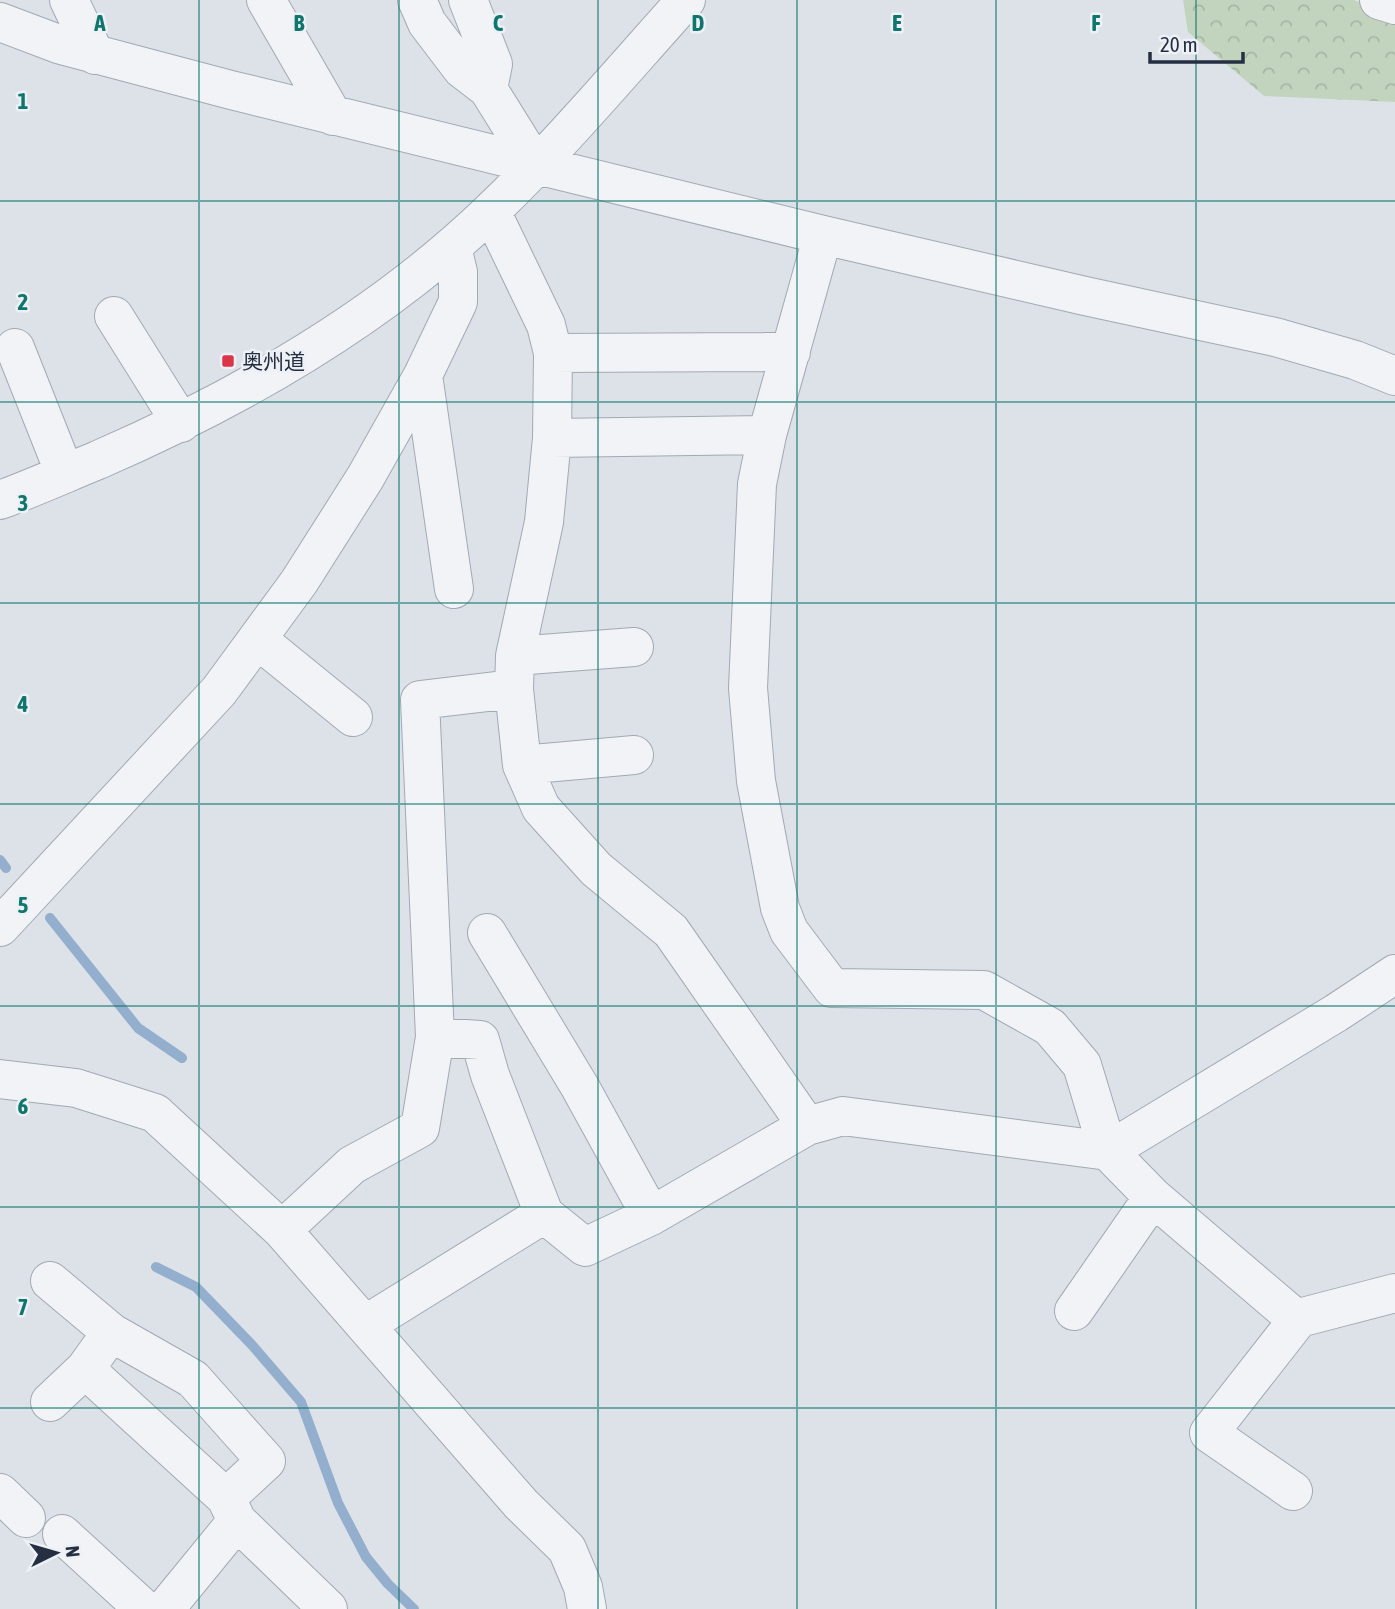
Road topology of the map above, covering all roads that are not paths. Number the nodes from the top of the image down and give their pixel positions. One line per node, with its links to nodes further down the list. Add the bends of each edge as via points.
1 (69, 0): 9 (street)
2 (266, 0): 11 (street)
3 (417, 0): 10 (street, via 427,23 462,69)
4 (468, 0): 10 (street, via 493,64)
5 (686, 0): 12 (street)
6 (1379, 0): 7 (street)
7 (1395, 5)
8 (0, 22): 9 (street)
9 (95, 55): 11 (street)
10 (488, 89): 12 (street)
11 (333, 116): 12 (street)
12 (536, 166): 13 (street); 14 (street)
13 (491, 211): 15 (street); 19 (street, via 547,325)
14 (822, 235): 18 (street); 21 (street, via 1275,337)
15 (452, 247): 20 (street, via 458,302); 22 (street, via 390,297 312,350)
16 (114, 316): 22 (street)
17 (15, 348): 25 (street)
18 (790, 352): 19 (street); 23 (street)
19 (552, 353): 24 (street)
20 (423, 375): 27 (street); 28 (street, via 365,478)
21 (1395, 376)
22 (181, 423): 25 (street)
23 (767, 435): 24 (street); 40 (street, via 757,484 748,688 756,781 780,908 789,931 832,988 984,990 1050,1027 1082,1065)
24 (552, 438): 30 (street, via 544,522)
25 (65, 474): 26 (street)
26 (0, 500)
27 (454, 589)
28 (257, 639): 31 (street); 34 (street, via 219,691)
29 (634, 647): 30 (street)
30 (515, 673): 33 (street); 37 (street, via 419,700)
31 (353, 717)
32 (634, 755): 33 (street)
33 (522, 765): 39 (street, via 541,807 587,859 671,931)
34 (0, 928)
35 (487, 933): 43 (street)
36 (1395, 974): 40 (street)
37 (435, 1037): 42 (street, via 480,1040); 44 (street, via 420,1128 352,1165)
38 (0, 1079): 44 (street, via 76,1088 155,1113)
39 (807, 1126): 40 (street, via 843,1116); 43 (street)
40 (1108, 1151): 41 (street)
41 (1153, 1197): 47 (street); 48 (street)
42 (544, 1214): 43 (street, via 585,1247); 49 (street)
43 (651, 1216)
44 (282, 1230): 49 (street)
45 (50, 1281): 50 (street)
46 (1395, 1293): 48 (street)
47 (1074, 1311)
48 (1299, 1318): 53 (street, via 1209,1433)
49 (365, 1325): 59 (street, via 521,1504 567,1549)
50 (111, 1333): 51 (street); 54 (street, via 193,1379 266,1461)
51 (85, 1369): 52 (street); 54 (street)
52 (50, 1402)
53 (1293, 1491)
54 (232, 1510): 57 (street); 58 (street)
55 (62, 1534): 56 (street)
56 (144, 1609)
57 (165, 1609)
58 (328, 1609)
59 (587, 1609)

